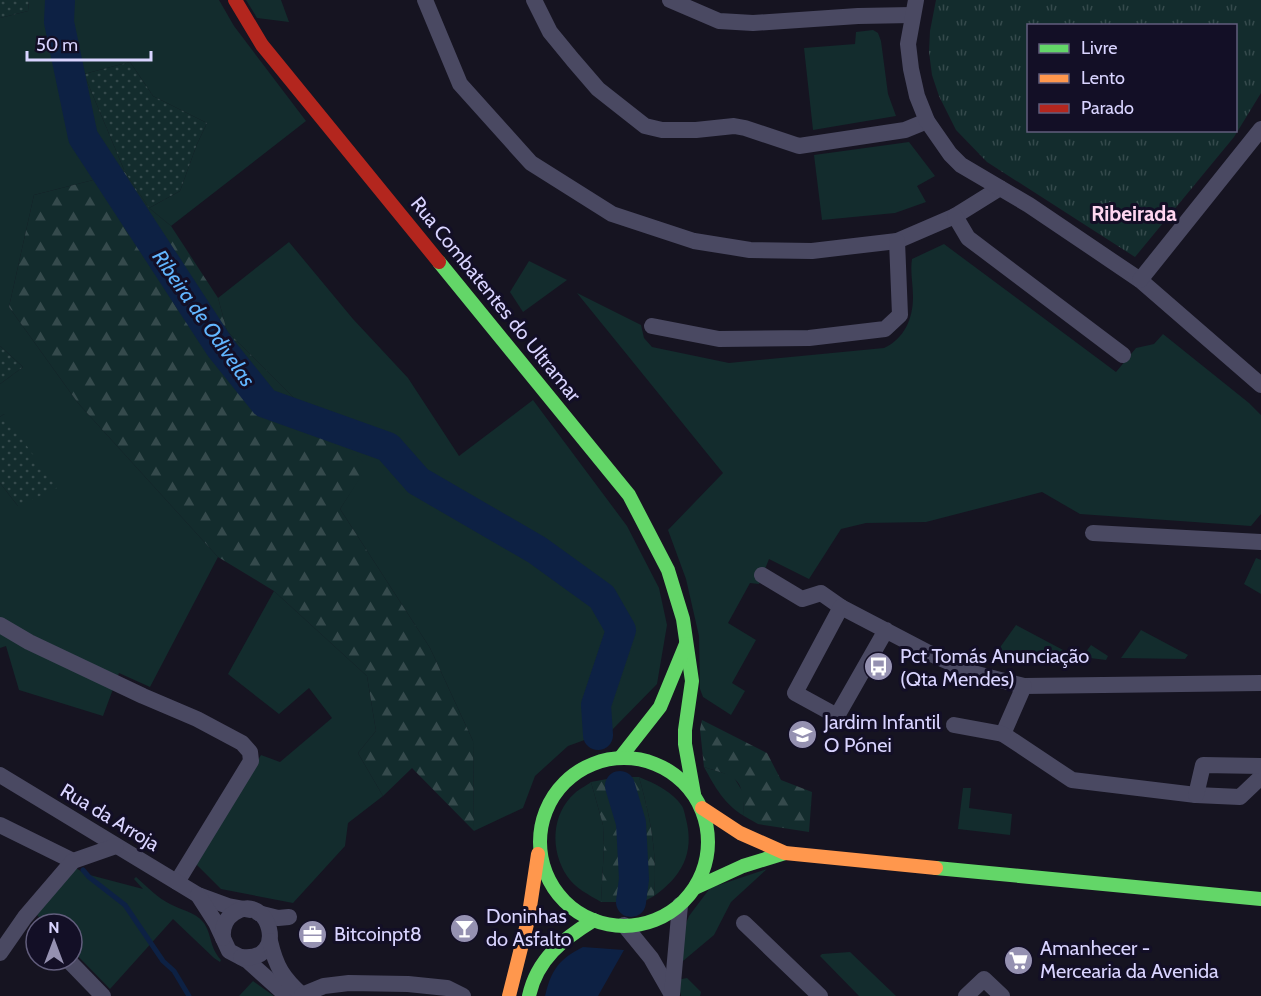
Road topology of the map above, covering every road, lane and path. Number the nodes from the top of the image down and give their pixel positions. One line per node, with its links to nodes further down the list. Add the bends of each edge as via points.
1 (235, 0): 21 (main road, Rua Combatentes do Ultramar, via 262,45 629,495 668,570 684,619)
2 (425, 0): 10 (street, via 460,84 531,163 612,214 694,241 750,250 812,251)
3 (534, 0): 6 (street, via 550,32 573,60 598,88 645,126 662,130 734,126 799,146 904,130)
4 (670, 0): 5 (street, via 719,21 753,23)
5 (914, 8): 6 (street, via 908,44 917,96)
6 (927, 121): 8 (street, via 955,160)
7 (1261, 129): 11 (street)
8 (1000, 188): 9 (street); 11 (street)
9 (955, 216): 10 (street); 13 (street, via 969,238)
10 (897, 241): 12 (street, via 900,315 885,329 809,338 719,339)
11 (1140, 280): 14 (street)
12 (652, 326)
13 (1123, 355)
14 (1261, 385)
15 (1093, 533): 16 (street)
16 (1261, 542)
17 (762, 574): 18 (street, via 802,599 821,593)
18 (838, 612): 20 (street); 20 (street, via 795,693 837,716)
19 (0, 625): 38 (street, via 196,718 250,752 251,761)
20 (886, 630): 23 (street, via 973,673)
21 (686, 644): 26 (main road, Rua Combatentes do Ultramar, via 660,707); 30 (main road, Rua Combatentes do Ultramar, via 692,681 685,737)
22 (1261, 684): 23 (street)
23 (1024, 686): 25 (street)
24 (954, 726): 25 (street)
25 (1002, 734): 31 (street, via 1072,780)
26 (620, 758): 30 (main road, via 657,765 674,774); 34 (main road, via 595,763 573,776 555,794 543,818)
27 (1261, 766): 31 (street, via 1203,765)
28 (0, 775): 35 (street, Rua da Arroja)
29 (1261, 777): 31 (street, via 1240,797)
30 (694, 794): 32 (main road)
31 (1196, 795)
32 (702, 808): 36 (main road, via 740,833); 39 (main road, via 709,835 706,863)
33 (0, 825): 37 (street)
34 (540, 843): 45 (main road, via 544,868 555,890 572,908); 58 (main road, via 528,920)
35 (116, 846): 37 (street); 38 (street, Rua da Arroja)
36 (785, 854): 39 (main road, via 743,866); 41 (main road)
37 (73, 861): 44 (street)
38 (177, 882): 40 (street, Rua da Arroja)
39 (695, 888): 42 (main road)
40 (198, 895): 43 (street, Rua da Arroja); 50 (street, Rua da Arroja)
41 (1261, 899)
42 (680, 905): 47 (main road, via 648,923); 54 (street)
43 (254, 911): 49 (street, via 269,925); 49 (street, Rua da Arroja, via 289,917); 50 (street, via 234,913 228,918)
44 (38, 912)
45 (594, 920): 47 (main road); 59 (main road, via 553,948 533,980)
46 (744, 923): 60 (street)
47 (624, 926): 54 (street, via 651,958)
48 (24, 930): 51 (street)
49 (270, 937): 52 (street, via 260,954); 56 (street, via 280,971)
50 (223, 938): 52 (street, via 229,951)
51 (0, 952)
52 (240, 957): 56 (street)
53 (80, 972): 55 (street)
54 (672, 995)
55 (104, 996)
56 (297, 996): 57 (street, via 324,986 361,983 447,988)
57 (463, 996)
58 (509, 996)
59 (529, 996)
60 (820, 996)
61 (966, 996): 62 (street, via 984,980)
62 (1002, 996)

